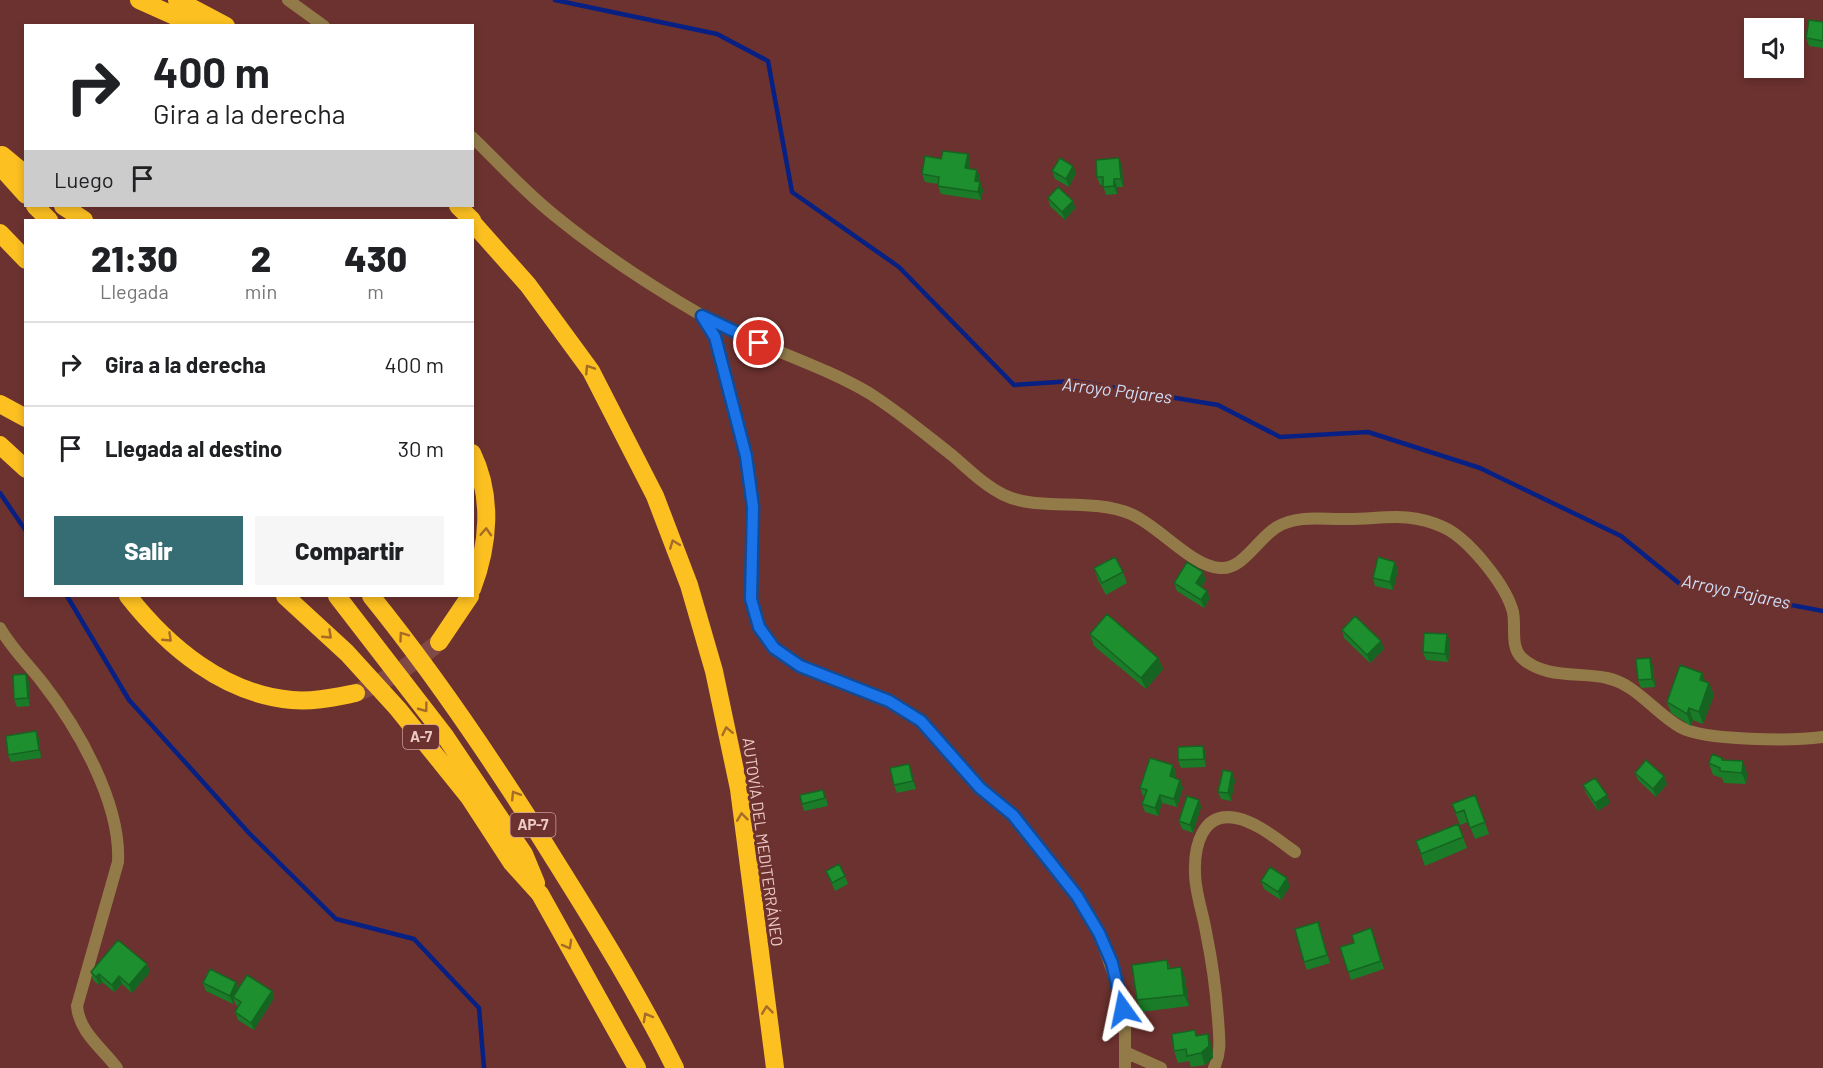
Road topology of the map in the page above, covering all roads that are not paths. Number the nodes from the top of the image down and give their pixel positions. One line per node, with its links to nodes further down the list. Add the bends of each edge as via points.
1 (139, 0): 4 (highway)
2 (177, 0): 5 (highway)
3 (288, 0): 6 (street)
4 (193, 24)
5 (222, 24)
6 (321, 24)
7 (474, 139): 21 (street, via 551,213)
8 (0, 154): 10 (highway)
9 (0, 166): 11 (highway)
10 (24, 173)
11 (24, 193)
12 (36, 207): 15 (highway)
13 (64, 207): 16 (highway)
14 (459, 207): 17 (highway, AUTOVÍA DEL MEDITERRÁNEO)
15 (48, 219)
16 (82, 219)
17 (470, 219)
18 (474, 223): 43 (highway, AUTOVÍA DEL MEDITERRÁNEO, one-way to 18, via 739,789 714,670 689,585 655,496 591,371 528,285)
19 (0, 234): 20 (highway)
20 (24, 258)
21 (702, 316): 36 (street, via 853,384 899,411 1005,496 1089,504 1130,514 1215,568 1228,568 1239,562 1277,527 1299,518 1350,519 1392,514 1444,527 1468,543 1504,593 1513,613 1515,646 1520,657 1534,666 1585,677 1606,677 1623,684 1682,729 1704,736); 39 (street, via 715,337 746,456 753,507 751,599 759,627 774,648 800,666 889,701 921,721 980,788 1013,815 1077,896 1099,933 1120,993)
22 (0, 404): 23 (highway)
23 (24, 417)
24 (0, 445): 26 (highway)
25 (474, 460): 27 (highway, one-way to 25, via 482,565 487,532 485,496)
26 (24, 467)
27 (474, 584)
28 (129, 597): 35 (highway, one-way to 35, via 177,647 205,670 231,684 292,701)
29 (286, 597): 38 (highway, A-7, one-way to 38, via 347,653 399,709 469,797 512,863)
30 (338, 597): 38 (highway, AP-7, one-way to 38, via 445,736 524,854)
31 (372, 597): 42 (highway, AP-7, one-way to 31, via 598,928 505,780)
32 (469, 597): 34 (highway)
33 (0, 628): 40 (street, via 71,727 113,808 120,839 118,862 77,1006 84,1029)
34 (439, 642)
35 (356, 693)
36 (1823, 737)
37 (1296, 852): 46 (street, via 1238,818 1221,817 1207,824 1197,844 1195,875 1212,961 1221,1054)
38 (540, 894): 41 (highway, A-7, one-way to 41)
39 (1125, 1052): 44 (street); 45 (street)
40 (117, 1068)
41 (637, 1068)
42 (675, 1068)
43 (775, 1068)
44 (1125, 1068)
45 (1161, 1068)
46 (1214, 1068)

